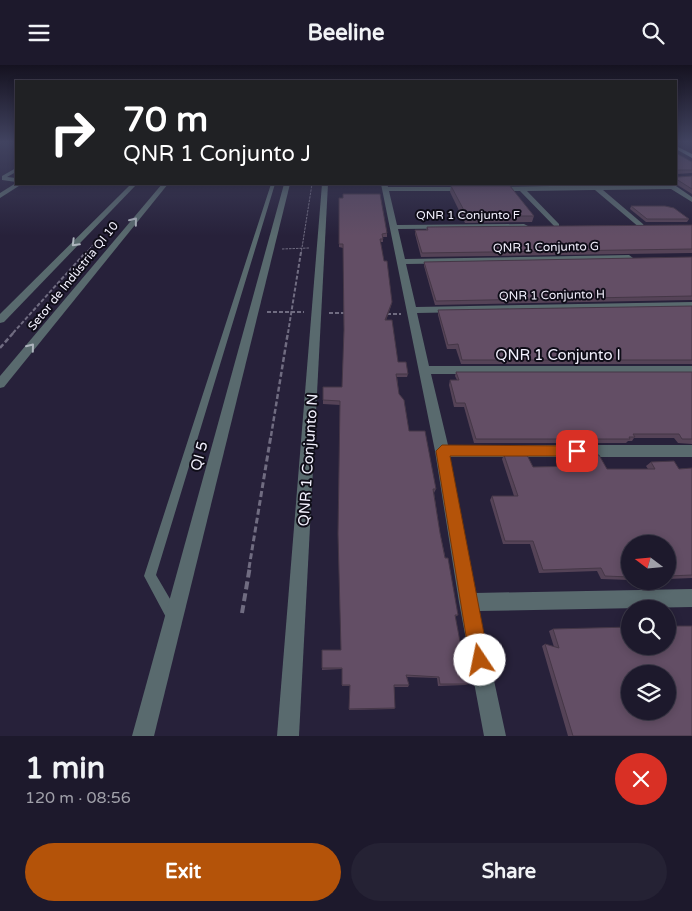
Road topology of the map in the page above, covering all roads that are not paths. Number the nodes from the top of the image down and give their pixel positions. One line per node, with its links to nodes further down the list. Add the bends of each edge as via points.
1 (2, 179): 2 (street)
2 (15, 180)
3 (17, 185): 15 (street)
4 (133, 185): 29 (street, Setor de Indústria QI 10, one-way to 29)
5 (164, 185): 32 (street, Setor de Indústria QI 10, one-way to 5)
6 (273, 185): 37 (lane, via 150,576)
7 (287, 185): 37 (street, QI 5)
8 (325, 185): 39 (street, QNR 1 Conjunto N)
9 (671, 186): 10 (street); 16 (street)
10 (597, 188): 13 (street); 22 (street)
11 (474, 189): 14 (street)
12 (483, 189): 13 (street)
13 (522, 189): 19 (street)
14 (386, 190): 24 (street)
15 (0, 196)
16 (692, 199)
17 (537, 226): 24 (street, QNR 1 Conjunto F)
18 (546, 226): 19 (street)
19 (556, 226): 20 (street)
20 (565, 226)
21 (630, 226): 22 (street)
22 (640, 226): 23 (street)
23 (648, 226)
24 (394, 227): 26 (street)
25 (644, 258): 26 (street, QNR 1 Conjunto G)
26 (401, 262): 28 (street)
27 (692, 305): 28 (street, QNR 1 Conjunto H)
28 (412, 312): 30 (street)
29 (0, 320)
30 (425, 370): 31 (street, QNR 1 Conjunto I); 33 (street)
31 (692, 370)
32 (0, 385)
33 (442, 451): 34 (street); 36 (street)
34 (692, 451)
35 (692, 598): 36 (street)
36 (468, 602): 40 (street)
37 (174, 618): 38 (street, QI 5)
38 (143, 736)
39 (288, 736)
40 (495, 736)

